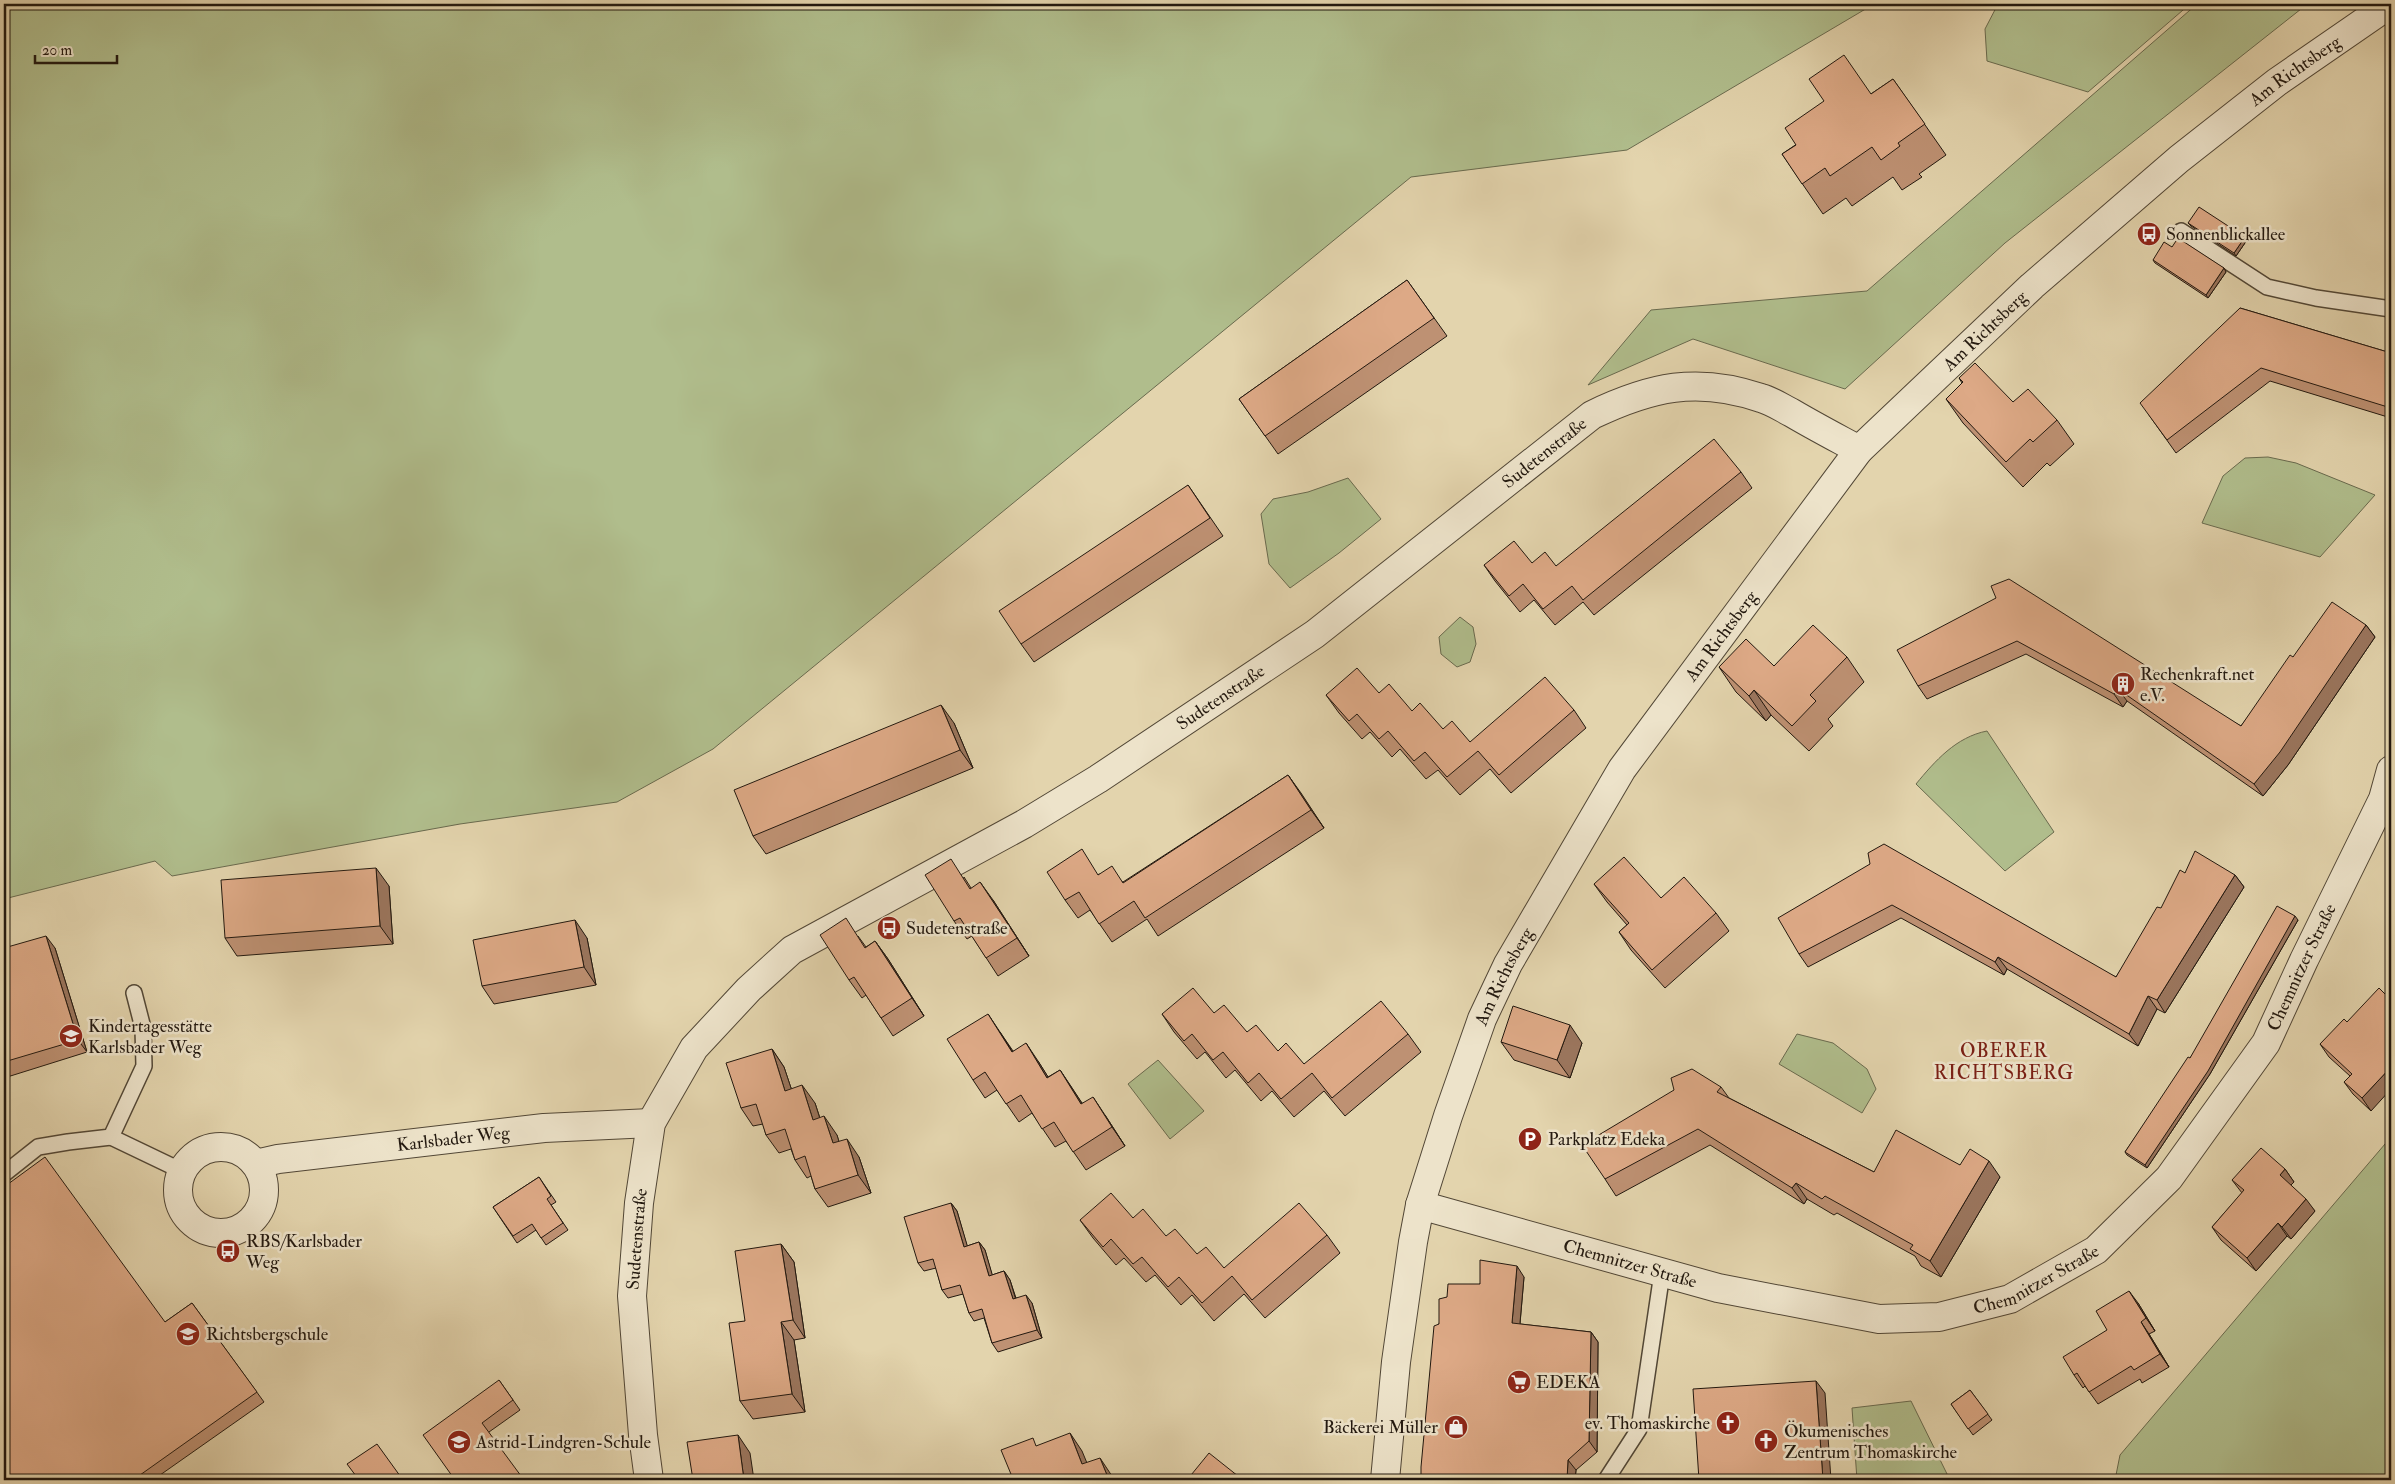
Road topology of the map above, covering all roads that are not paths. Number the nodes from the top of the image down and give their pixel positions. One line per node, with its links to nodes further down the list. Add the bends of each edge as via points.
1 (2390, 4): 4 (street, Am Richtsberg, via 2277,82 2179,159 2032,286)
2 (2181, 231): 3 (lane, via 2267,287 2316,298)
3 (2391, 308)
4 (1859, 450): 7 (street, Sudetenstraße, via 1763,398 1710,387 1649,391 1592,415 1315,634 1266,668 1024,824 792,950 694,1048); 12 (street, Am Richtsberg, via 1622,769 1508,964 1482,1019)
5 (2391, 770): 13 (street, Chemnitzer Straße, via 2383,799 2266,1043 2169,1178 2096,1250 2010,1299 1939,1317 1879,1319 1718,1288)
6 (134, 993): 8 (lane, via 143,1028 144,1066)
7 (651, 1123): 9 (street, Karlsbader Weg, via 544,1128); 14 (street, Sudetenstraße, via 639,1203 632,1296)
8 (111, 1137): 10 (lane); 11 (lane, via 38,1147)
9 (256, 1164): 10 (street, via 244,1153 229,1148 213,1148 198,1154); 10 (street, via 264,1184 262,1205 250,1222 232,1232 210,1232 192,1222 181,1207 178,1189)
10 (182, 1171)
11 (4, 1174)
12 (1420, 1205): 13 (street, Chemnitzer Straße); 15 (street, Am Richtsberg, via 1396,1362)
13 (1662, 1273): 16 (lane, via 1638,1429)
14 (649, 1480)
15 (1385, 1480)
16 (1606, 1480)

